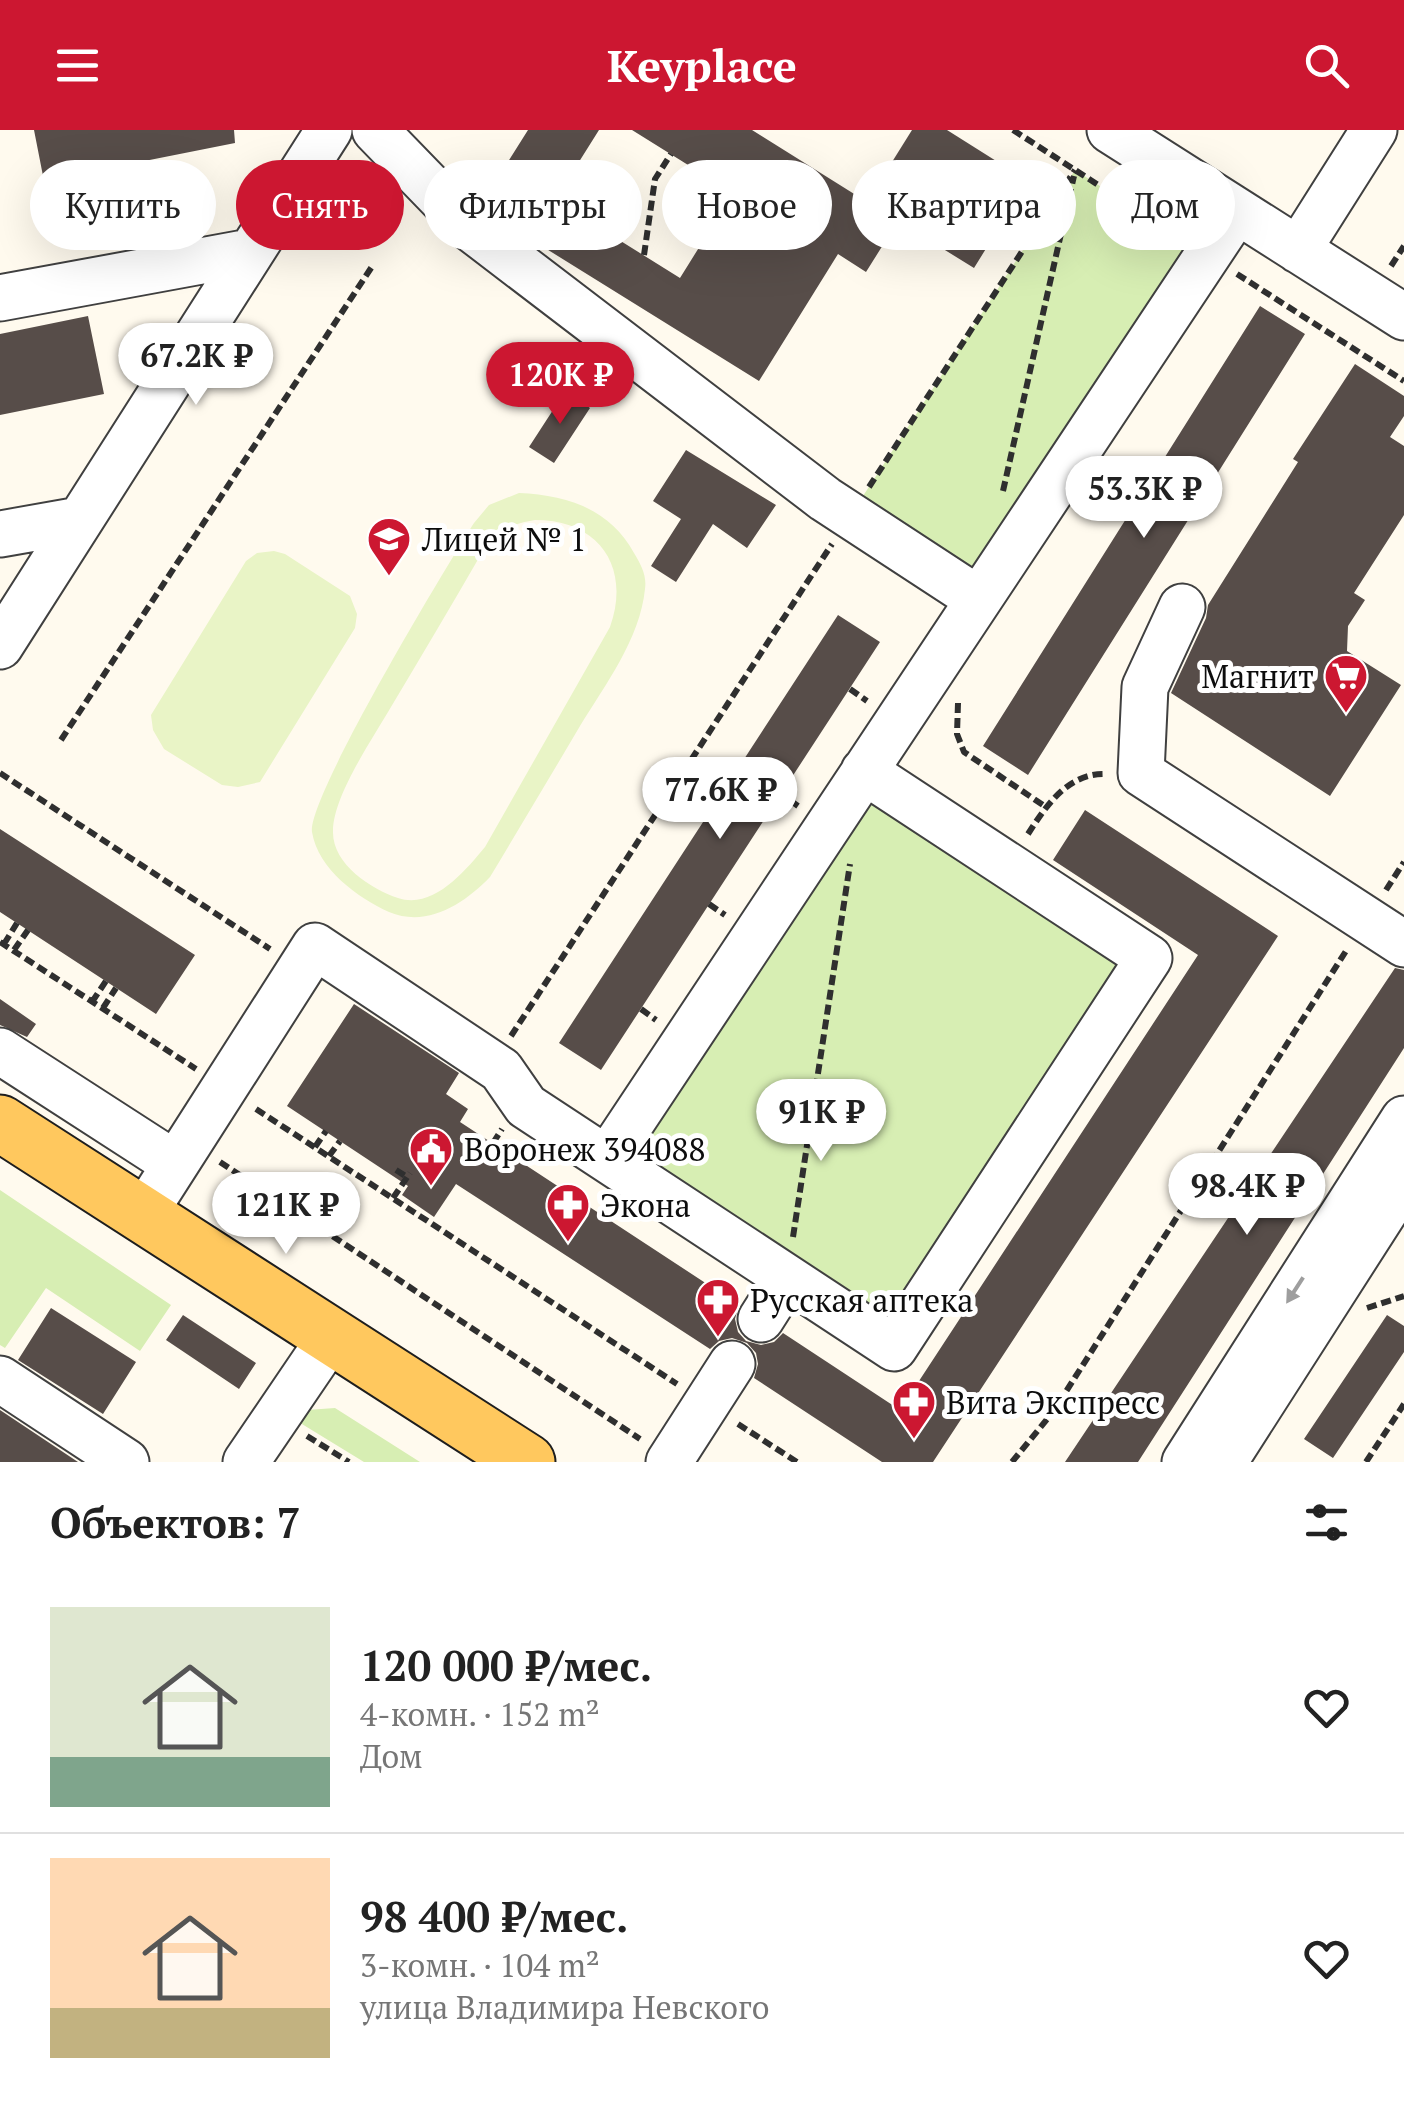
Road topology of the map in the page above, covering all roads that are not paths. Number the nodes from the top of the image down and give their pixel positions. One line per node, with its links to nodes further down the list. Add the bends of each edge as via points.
1 (328, 130): 7 (street)
2 (375, 130): 12 (street, via 469,227 850,516)
3 (1110, 130): 5 (street)
4 (1374, 130): 6 (street)
5 (1236, 210): 6 (street); 12 (street)
6 (1298, 250): 9 (street)
7 (250, 252): 8 (street); 10 (street)
8 (0, 298)
9 (1404, 317)
10 (80, 520): 11 (street); 14 (street)
11 (0, 534)
12 (978, 599): 15 (street)
13 (1182, 606): 16 (street, via 1145,687 1140,773)
14 (0, 646)
15 (864, 771): 22 (street); 25 (street, via 1149,958 894,1348)
16 (1404, 944)
17 (0, 1051): 20 (street)
18 (1404, 1119): 35 (street, one-way to 35)
19 (0, 1124): 24 (main road)
20 (182, 1153): 22 (street, via 315,946 501,1070 526,1106); 24 (street)
21 (0, 1156): 27 (main road)
22 (607, 1159): 25 (street)
23 (1404, 1181): 36 (street)
24 (142, 1215): 27 (main road)
25 (787, 1278): 26 (street)
26 (761, 1319)
27 (343, 1343): 30 (street); 33 (main road); 34 (main road)
28 (732, 1364): 31 (street)
29 (0, 1379): 32 (street)
30 (251, 1460)
31 (670, 1461)
32 (126, 1462)
33 (478, 1462)
34 (527, 1462)
35 (1185, 1462)
36 (1224, 1462)

